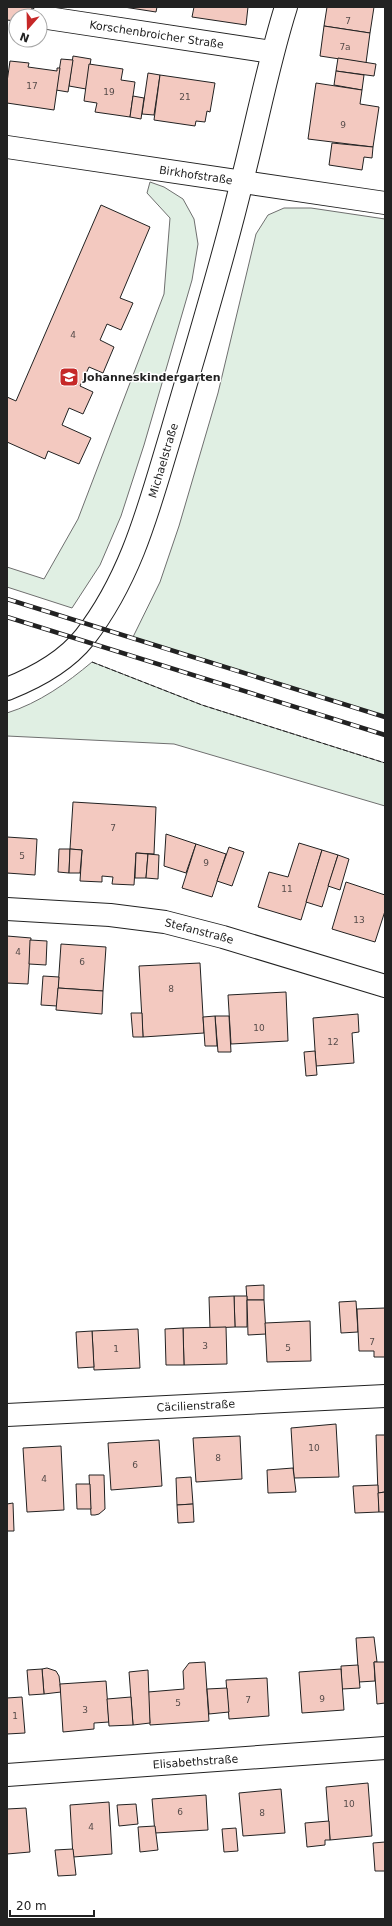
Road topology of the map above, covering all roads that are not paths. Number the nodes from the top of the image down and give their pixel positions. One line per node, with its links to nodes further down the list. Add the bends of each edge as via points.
1 (286, 7): 3 (street)
2 (48, 18): 3 (street, Korschenbroicher Straße)
3 (272, 52): 5 (street)
4 (7, 147): 5 (street, Birkhofstraße)
5 (242, 183): 6 (street, Birkhofstraße); 7 (street, Michaelstraße, via 183,393 135,549 111,599 84,638 66,656 39,674)
6 (385, 203)
7 (7, 689)
8 (7, 909): 9 (street, Stefanstraße, via 110,915 164,922 223,937)
9 (385, 986)
10 (385, 1396): 11 (street, Cäcilienstraße)
11 (7, 1415)
12 (385, 1748): 13 (street, Elisabethstraße)
13 (7, 1775)

